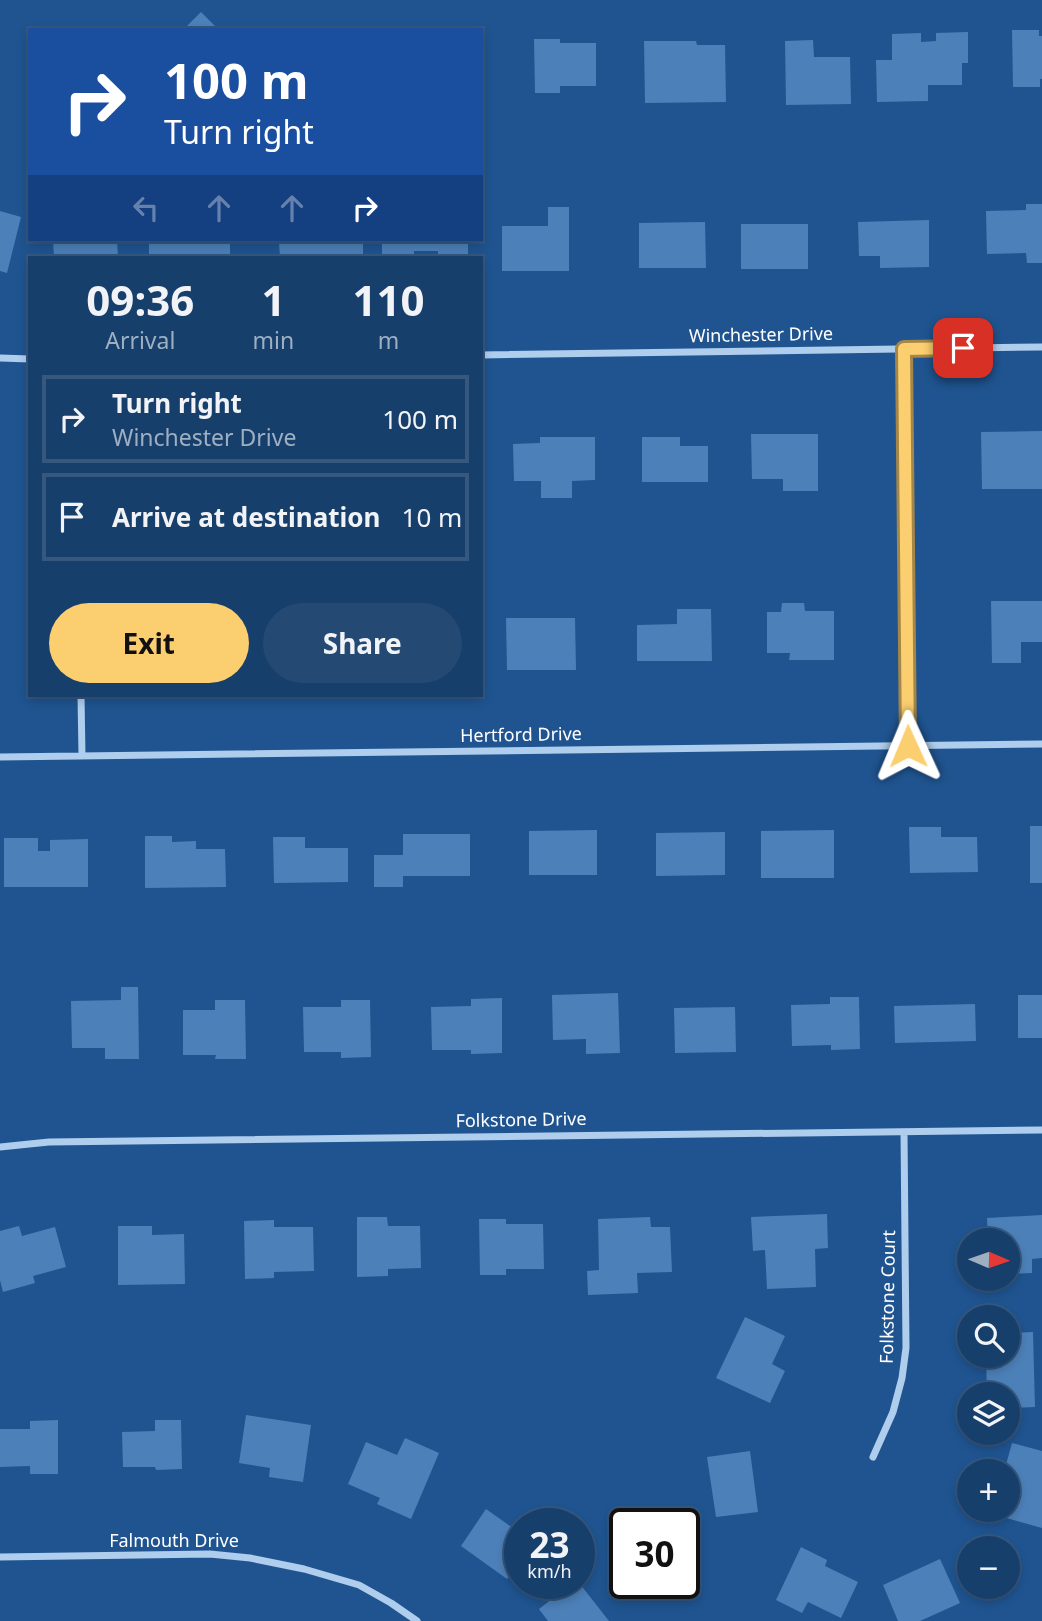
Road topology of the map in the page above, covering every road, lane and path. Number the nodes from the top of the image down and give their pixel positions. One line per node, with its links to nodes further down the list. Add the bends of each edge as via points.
1 (1042, 347): 2 (street, Winchester Drive)
2 (904, 349): 3 (street, Winchester Drive); 8 (street)
3 (483, 355)
4 (0, 358): 5 (street)
5 (28, 359)
6 (81, 697): 9 (street)
7 (1042, 744): 8 (street, Hertford Drive)
8 (908, 746): 9 (street, Hertford Drive)
9 (82, 756): 10 (street, Hertford Drive)
10 (0, 757)
11 (1042, 1130): 12 (street, Folkstone Drive)
12 (904, 1132): 13 (street, Folkstone Drive, via 49,1142); 14 (street, Folkstone Court, via 906,1348 893,1412)
13 (0, 1147)
14 (873, 1457)
15 (0, 1558): 16 (street, Falmouth Drive, via 210,1554 250,1558 359,1585)
16 (417, 1621)

